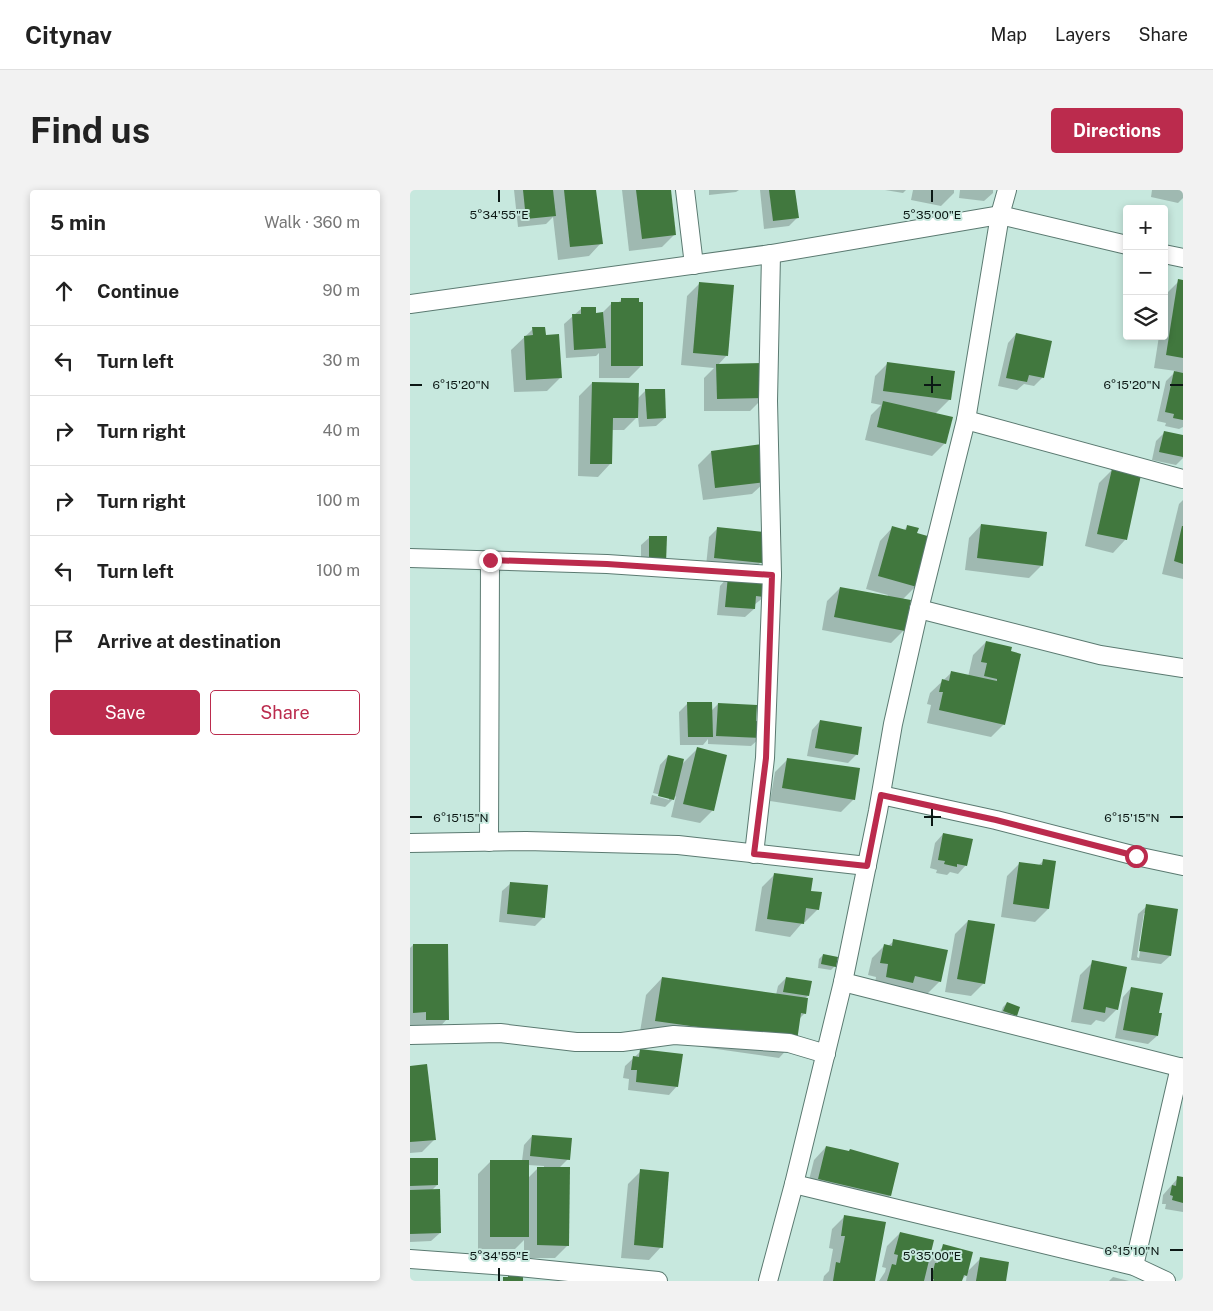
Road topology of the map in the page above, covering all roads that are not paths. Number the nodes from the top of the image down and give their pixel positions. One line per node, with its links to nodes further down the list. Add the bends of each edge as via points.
1 (685, 190): 8 (street)
2 (1007, 190): 3 (street)
3 (1000, 215): 4 (street); 5 (street); 10 (street)
4 (1123, 244)
5 (771, 254): 8 (street); 14 (street, via 768,401)
6 (1168, 255): 7 (street)
7 (1183, 258)
8 (694, 265): 9 (street)
9 (410, 304)
10 (966, 420): 11 (street); 15 (street)
11 (1183, 478)
12 (410, 558): 13 (street)
13 (490, 560): 14 (street); 18 (street)
14 (772, 575): 20 (street, via 766,758)
15 (919, 609): 16 (street, via 1100,655); 17 (street)
16 (1183, 668)
17 (881, 795): 21 (street); 22 (street)
18 (490, 842): 19 (street); 20 (street, via 678,845)
19 (410, 844)
20 (754, 854): 21 (street)
21 (867, 866): 23 (street)
22 (1183, 866)
23 (843, 982): 25 (street); 26 (street)
24 (410, 1035): 25 (street, via 500,1033 576,1042 622,1042 684,1036 789,1043)
25 (826, 1054): 27 (street)
26 (1182, 1067): 29 (street)
27 (794, 1184): 29 (street); 31 (street)
28 (410, 1260): 30 (street)
29 (1134, 1266): 32 (street)
30 (658, 1281)
31 (768, 1281)
32 (1166, 1281)

